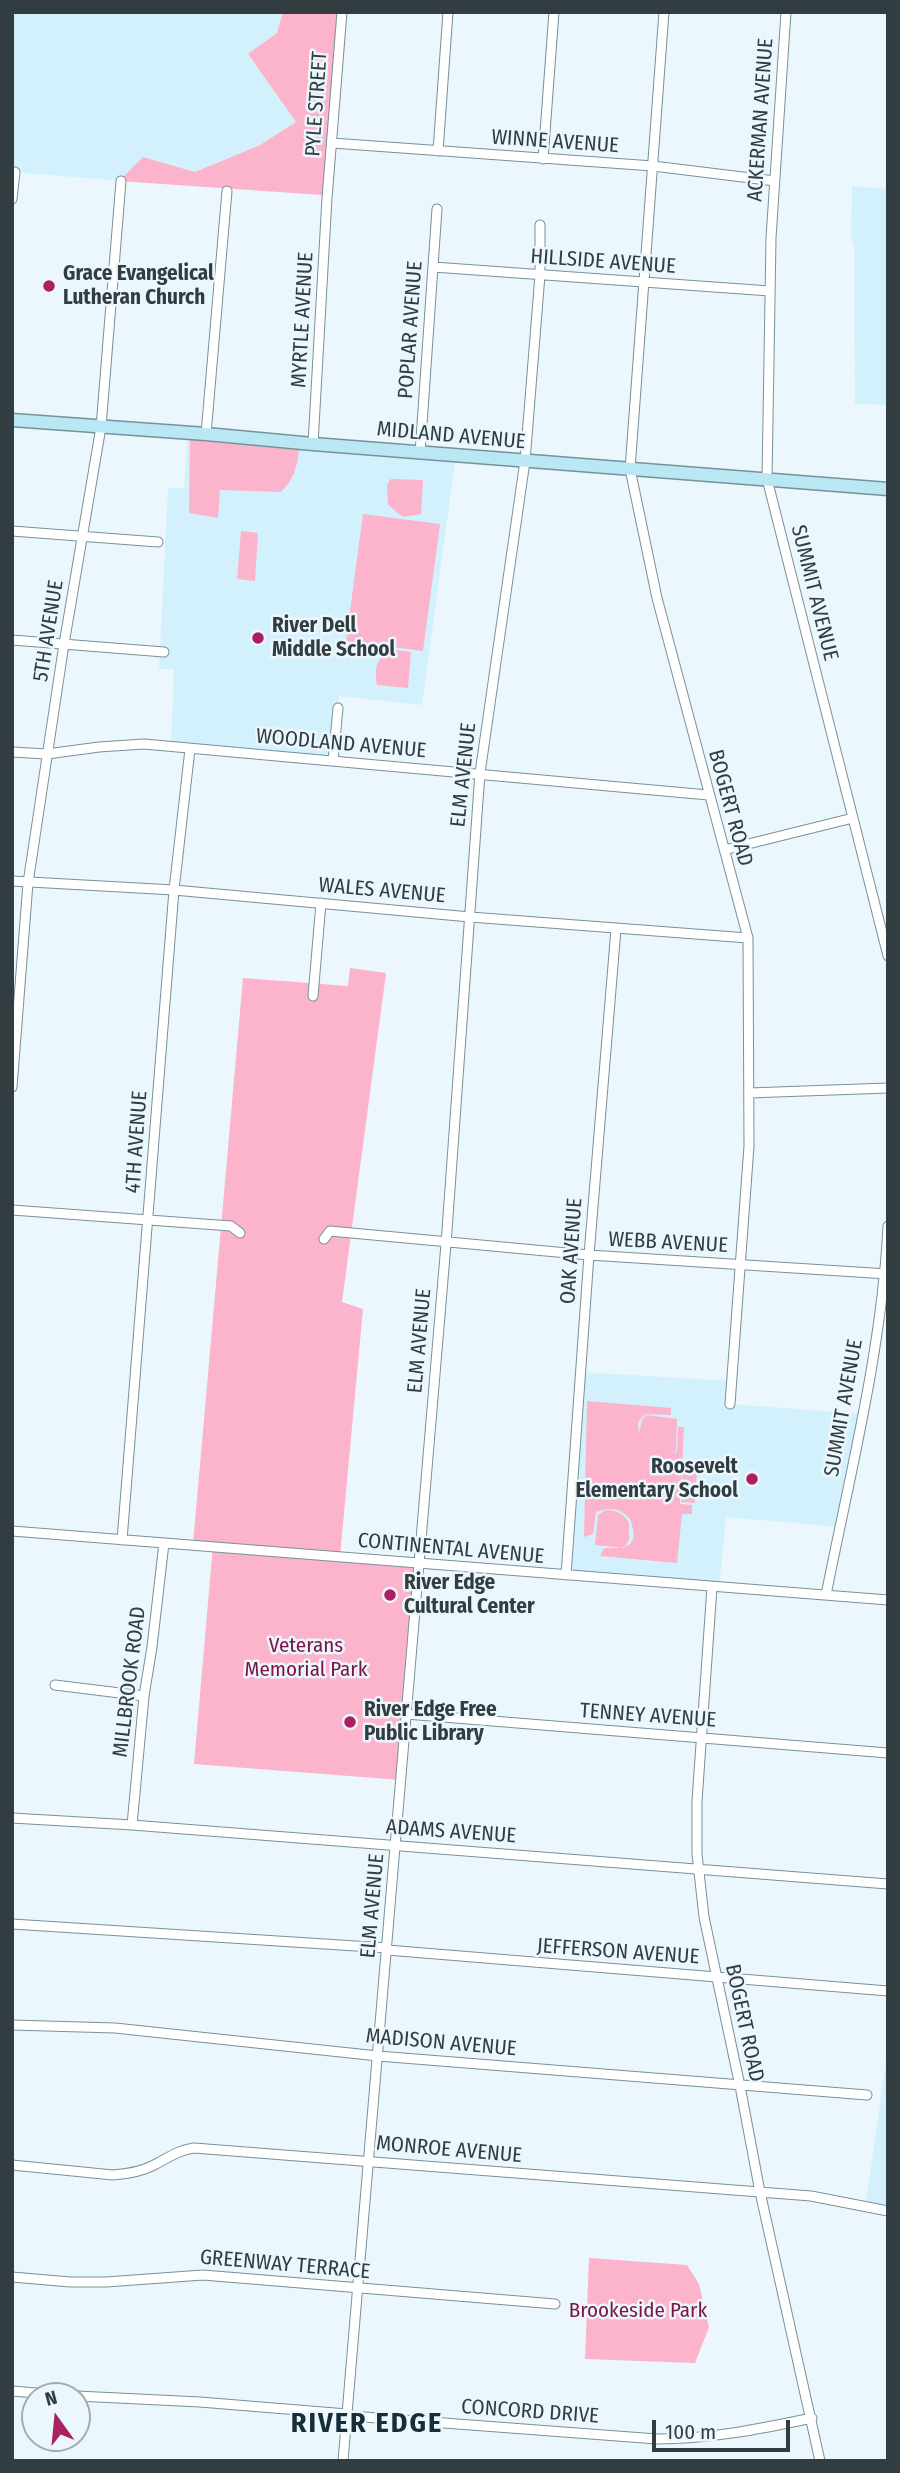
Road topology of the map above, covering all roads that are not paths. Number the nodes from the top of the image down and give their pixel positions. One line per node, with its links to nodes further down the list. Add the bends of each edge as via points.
1 (342, 12): 6 (street, PYLE STREET)
2 (448, 12): 7 (street)
3 (554, 12): 8 (street)
4 (664, 12): 9 (street, BOGERT ROAD)
5 (786, 12): 12 (street, ACKERMAN AVENUE)
6 (332, 143): 7 (street, WINNE AVENUE); 15 (street, PYLE STREET)
7 (438, 151): 8 (street, WINNE AVENUE)
8 (543, 159): 9 (street, WINNE AVENUE)
9 (653, 166): 12 (street, WINNE AVENUE); 21 (street, BOGERT ROAD)
10 (15, 172): 14 (street)
11 (121, 181): 24 (street, 5TH AVENUE)
12 (775, 181): 18 (street, ACKERMAN AVENUE)
13 (227, 191): 25 (street)
14 (12, 198)
15 (327, 198): 26 (street, MYRTLE AVENUE)
16 (437, 209): 19 (street, POPLAR AVENUE)
17 (540, 225): 20 (street, ELM AVENUE)
18 (771, 231): 22 (street, SUMMIT AVENUE)
19 (433, 267): 20 (street, HILLSIDE AVENUE); 27 (street, POPLAR AVENUE)
20 (540, 275): 21 (street, HILLSIDE AVENUE); 28 (street, ELM AVENUE)
21 (644, 283): 22 (street, HILLSIDE AVENUE); 29 (street, BOGERT ROAD)
22 (770, 292): 30 (street, SUMMIT AVENUE)
23 (12, 420): 24 (street, MIDLAND AVENUE)
24 (101, 427): 25 (street, MIDLAND AVENUE); 33 (street, 5TH AVENUE)
25 (206, 434): 26 (street, MIDLAND AVENUE)
26 (313, 444): 27 (street, MIDLAND AVENUE)
27 (419, 453): 28 (street, MIDLAND AVENUE)
28 (525, 461): 29 (street, MIDLAND AVENUE); 43 (street, ELM AVENUE)
29 (630, 469): 30 (street, MIDLAND AVENUE); 44 (street, BOGERT ROAD, via 657,598)
30 (767, 479): 31 (street, MIDLAND AVENUE); 45 (street, SUMMIT AVENUE)
31 (888, 489)
32 (12, 531): 33 (street)
33 (83, 535): 34 (street); 36 (street, 5TH AVENUE)
34 (158, 542)
35 (12, 640): 36 (street)
36 (64, 644): 37 (street); 41 (street, 5TH AVENUE)
37 (164, 652)
38 (338, 708): 42 (street)
39 (190, 748): 41 (street, WOODLAND AVENUE, via 144,744); 42 (street, WOODLAND AVENUE); 49 (street, 4TH AVENUE)
40 (12, 752): 41 (street, WOODLAND AVENUE)
41 (47, 754): 48 (street, 5TH AVENUE)
42 (333, 761): 43 (street, WOODLAND AVENUE)
43 (480, 773): 44 (street, WOODLAND AVENUE); 51 (street, ELM AVENUE)
44 (708, 795): 46 (street, BOGERT ROAD)
45 (853, 818): 46 (street); 54 (street, SUMMIT AVENUE)
46 (723, 850): 53 (street, BOGERT ROAD)
47 (12, 881): 48 (street, WALES AVENUE)
48 (28, 883): 49 (street, WALES AVENUE); 56 (street, 5TH AVENUE)
49 (174, 890): 50 (street, WALES AVENUE); 60 (street, 4TH AVENUE)
50 (321, 903): 51 (street, WALES AVENUE); 55 (street)
51 (470, 917): 52 (street, WALES AVENUE); 64 (street, ELM AVENUE)
52 (616, 929): 53 (street, WALES AVENUE); 65 (street, OAK AVENUE)
53 (748, 938): 58 (street, BOGERT ROAD)
54 (888, 956)
55 (313, 996)
56 (12, 1087)
57 (888, 1088): 58 (street)
58 (748, 1093): 66 (street, BOGERT ROAD)
59 (12, 1210): 60 (street)
60 (148, 1220): 62 (street, via 231,1226); 70 (street, 4TH AVENUE)
61 (888, 1226): 67 (street, SUMMIT AVENUE)
62 (240, 1233)
63 (324, 1239): 64 (street, WEBB AVENUE, via 330,1231)
64 (446, 1244): 65 (street, WEBB AVENUE); 72 (street, ELM AVENUE)
65 (589, 1255): 66 (street, WEBB AVENUE); 73 (street, OAK AVENUE)
66 (741, 1265): 67 (street, WEBB AVENUE); 68 (street, BOGERT ROAD)
67 (887, 1274): 75 (street, SUMMIT AVENUE)
68 (730, 1404)
69 (12, 1531): 70 (street, CONTINENTAL AVENUE)
70 (122, 1539): 71 (street, CONTINENTAL AVENUE)
71 (164, 1543): 72 (street, CONTINENTAL AVENUE); 78 (street, MILLBROOK ROAD)
72 (417, 1564): 73 (street, CONTINENTAL AVENUE); 79 (street, ELM AVENUE)
73 (566, 1575): 74 (street, CONTINENTAL AVENUE)
74 (712, 1587): 75 (street, CONTINENTAL AVENUE); 80 (street, BOGERT ROAD)
75 (825, 1595): 76 (street, CONTINENTAL AVENUE)
76 (888, 1600)
77 (55, 1685): 78 (street)
78 (144, 1696): 83 (street, MILLBROOK ROAD)
79 (406, 1714): 80 (street, TENNEY AVENUE); 84 (street, ELM AVENUE)
80 (700, 1738): 81 (street, TENNEY AVENUE); 85 (street, BOGERT ROAD)
81 (888, 1753)
82 (12, 1818): 83 (street, ADAMS AVENUE)
83 (132, 1825): 84 (street, ADAMS AVENUE)
84 (395, 1846): 85 (street, ADAMS AVENUE); 88 (street, ELM AVENUE)
85 (699, 1869): 86 (street, ADAMS AVENUE); 89 (street, BOGERT ROAD)
86 (888, 1884)
87 (12, 1924): 88 (street, JEFFERSON AVENUE)
88 (387, 1949): 89 (street, JEFFERSON AVENUE); 92 (street, ELM AVENUE)
89 (716, 1977): 90 (street, JEFFERSON AVENUE); 93 (street, BOGERT ROAD)
90 (888, 1991)
91 (12, 2025): 92 (street, MADISON AVENUE, via 114,2028)
92 (378, 2056): 93 (street, MADISON AVENUE); 95 (street, ELM AVENUE)
93 (740, 2086): 94 (street, MADISON AVENUE); 97 (street, BOGERT ROAD)
94 (867, 2095)
95 (368, 2161): 96 (street, MONROE AVENUE, via 194,2148 128,2174); 97 (street, MONROE AVENUE); 100 (street, ELM AVENUE)
96 (12, 2165)
97 (760, 2192): 98 (street, MONROE AVENUE, via 811,2196); 104 (street, BOGERT ROAD)
98 (888, 2211)
99 (12, 2277): 100 (street, GREENWAY TERRACE, via 106,2282 203,2275)
100 (358, 2287): 101 (street, GREENWAY TERRACE); 103 (street, ELM AVENUE)
101 (555, 2304)
102 (91, 2397): 103 (street, CONCORD DRIVE)
103 (347, 2414): 104 (street, CONCORD DRIVE, via 675,2439 734,2434); 105 (street, ELM AVENUE)
104 (811, 2418): 106 (street, BOGERT ROAD)
105 (343, 2461)
106 (820, 2461)

